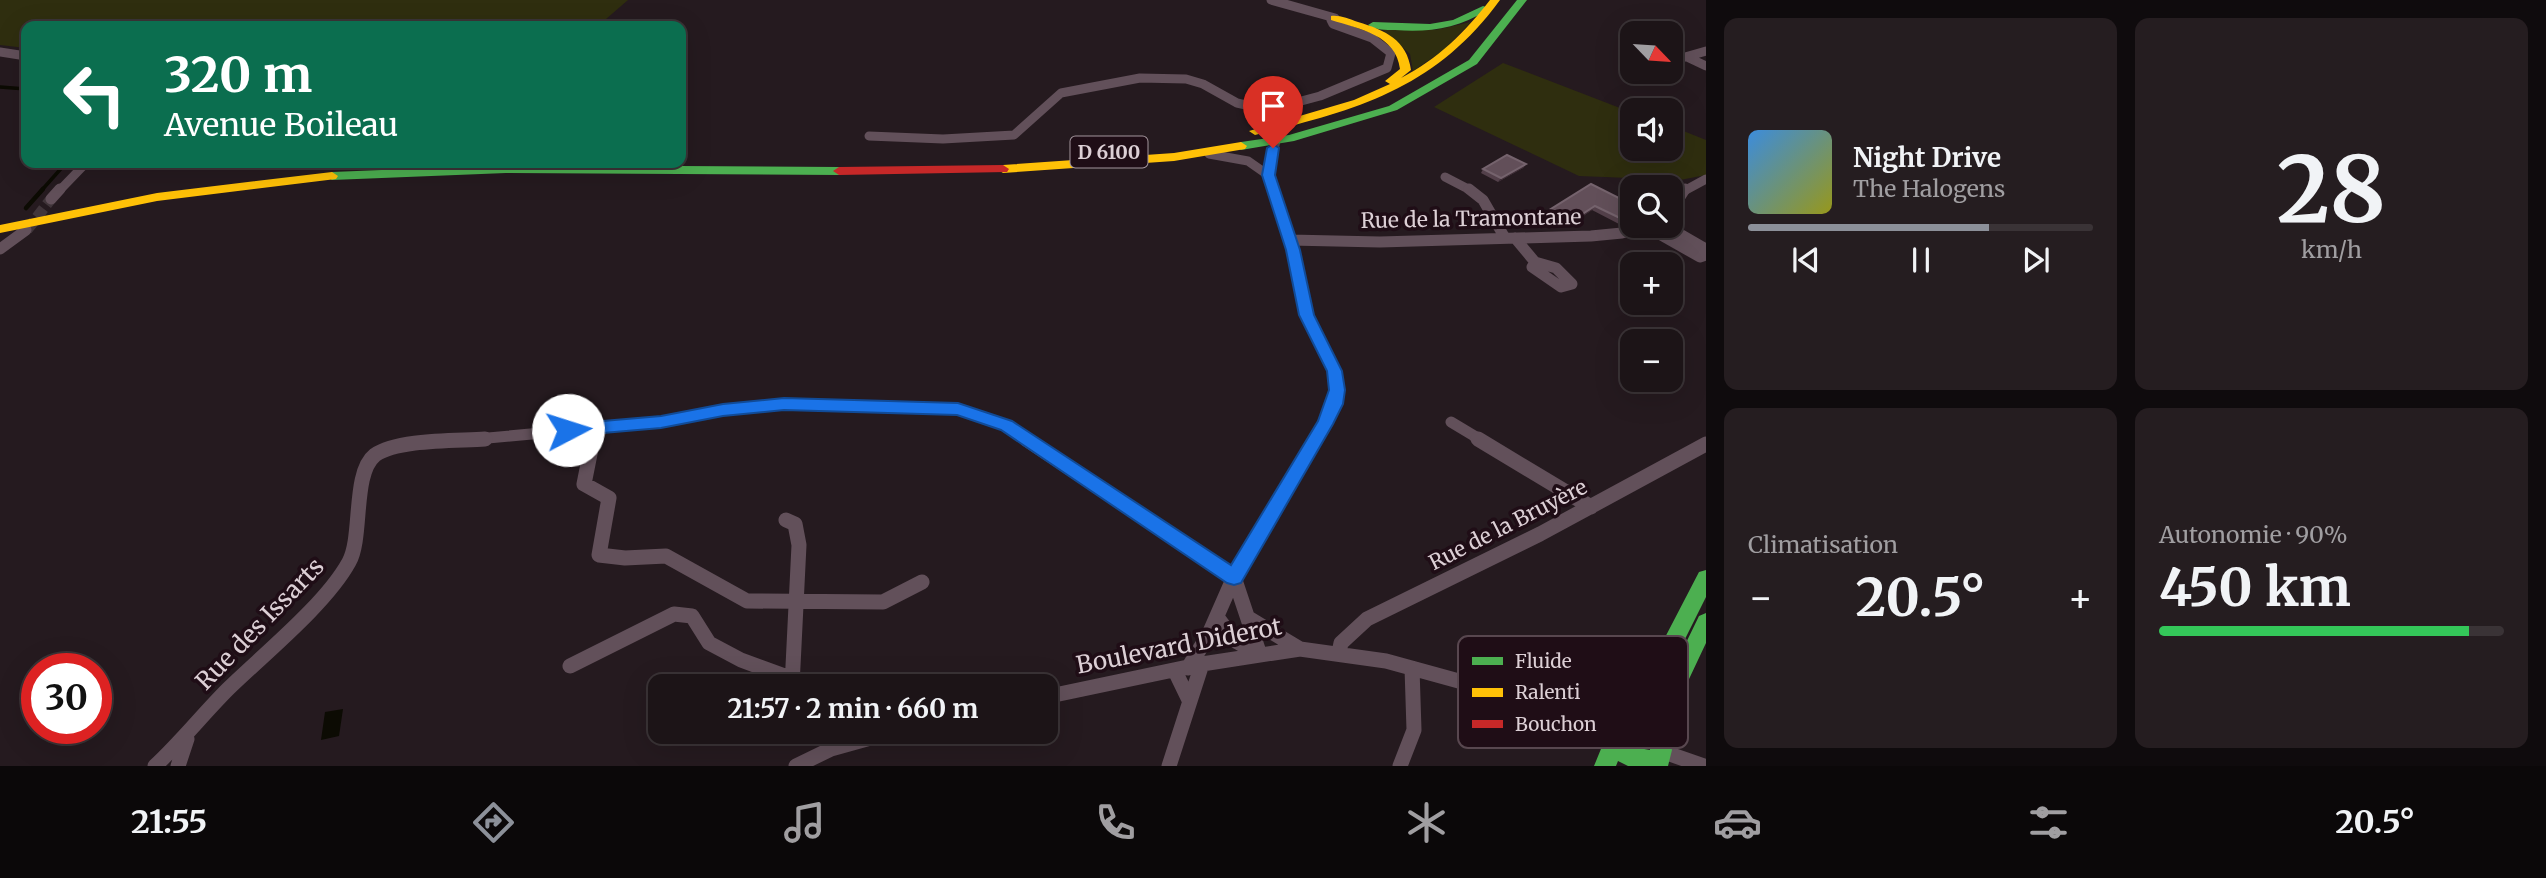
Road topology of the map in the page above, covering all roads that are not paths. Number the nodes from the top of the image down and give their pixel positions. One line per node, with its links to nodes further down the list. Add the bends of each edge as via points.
1 (1271, 0): 4 (street)
2 (1493, 0): 4 (main road, via 1469,19 1441,27 1402,29); 11 (main road, D 6100, via 1476,27 1433,65 1385,92)
3 (1522, 0): 13 (main road, D 6100, via 1493,43 1433,87 1351,121)
4 (1335, 18): 11 (main road, via 1390,39 1405,54 1406,70); 12 (street, via 1333,24 1384,45 1391,53 1387,68 1320,96 1268,110 1237,103 1186,79 1151,77 1061,93 1014,135 943,139)
5 (1706, 51): 8 (street)
6 (0, 52): 7 (street)
7 (21, 55)
8 (1687, 57): 9 (street); 10 (street)
9 (1684, 58)
10 (1706, 66)
11 (1305, 119): 15 (main road, D 6100, via 1212,139 1086,154 914,161)
12 (869, 136)
13 (1276, 141): 14 (main road, D 6100); 18 (street)
14 (1209, 154): 18 (street, via 1250,161); 24 (main road, D 6100, via 993,170 486,169 355,174 160,196)
15 (686, 160)
16 (81, 168): 22 (street)
17 (329, 168): 23 (main road, via 198,181)
18 (1268, 175): 30 (street)
19 (1445, 177): 28 (street, via 1477,194 1496,229)
20 (1706, 179): 21 (street)
21 (1683, 193)
22 (51, 199)
23 (0, 220)
24 (0, 229)
25 (26, 230): 31 (street)
26 (1620, 233): 28 (street, Rue de la Tramontane)
27 (1683, 236): 32 (street)
28 (1510, 238): 30 (street, Rue de la Tramontane); 34 (street)
29 (1669, 238): 33 (street, via 1700,257)
30 (1290, 240): 40 (street, via 1307,315 1334,371 1337,390 1325,424)
31 (0, 249)
32 (1706, 249)
33 (1706, 255)
34 (1535, 262)
35 (1451, 422): 38 (street)
36 (595, 428): 40 (street, via 784,404 958,409 1007,426); 43 (street, via 584,484 609,498 599,555 666,556 747,601); 60 (street, Rue des Issarts, via 395,447 374,456 365,471 351,560 330,591 219,698)
37 (1706, 444): 38 (street, Rue de la Bruyère)
38 (1591, 507): 49 (street, Rue de la Bruyère, via 1367,619 1341,643)
39 (786, 520): 43 (street, via 794,524 799,545)
40 (1234, 577): 44 (street); 45 (street, via 1238,599)
41 (1706, 578): 47 (main road)
42 (922, 582): 43 (street, via 883,602)
43 (798, 600): 56 (street)
44 (1217, 617): 50 (street, via 1238,646); 54 (street)
45 (1250, 619): 48 (street); 50 (street)
46 (1706, 622): 51 (main road)
47 (1676, 636)
48 (1300, 649): 49 (street, Boulevard Diderot); 50 (street, Boulevard Diderot)
49 (1339, 653): 53 (street, Boulevard Diderot)
50 (1260, 655): 54 (street, Boulevard Diderot)
51 (1688, 660)
52 (570, 666): 55 (street, via 674,614 692,616 709,643)
53 (1412, 667): 57 (street, Boulevard Diderot); 73 (street, via 1415,730)
54 (1188, 668): 58 (street, Boulevard Diderot); 59 (street); 59 (street, via 1198,683)
55 (773, 674)
56 (793, 674)
57 (1458, 680)
58 (1058, 694)
59 (1189, 700): 72 (street)
60 (188, 736): 69 (street, Rue des Issarts); 70 (street)
61 (828, 744): 66 (street)
62 (849, 744): 66 (street)
63 (1612, 748): 74 (main road)
64 (1619, 748): 68 (main road)
65 (1663, 748): 67 (main road)
66 (831, 749): 71 (street)
67 (1664, 752): 68 (main road, via 1660,760); 75 (street)
68 (1640, 764)
69 (155, 766)
70 (178, 766)
71 (796, 766)
72 (1169, 766)
73 (1400, 766)
74 (1605, 766)
75 (1704, 766)

